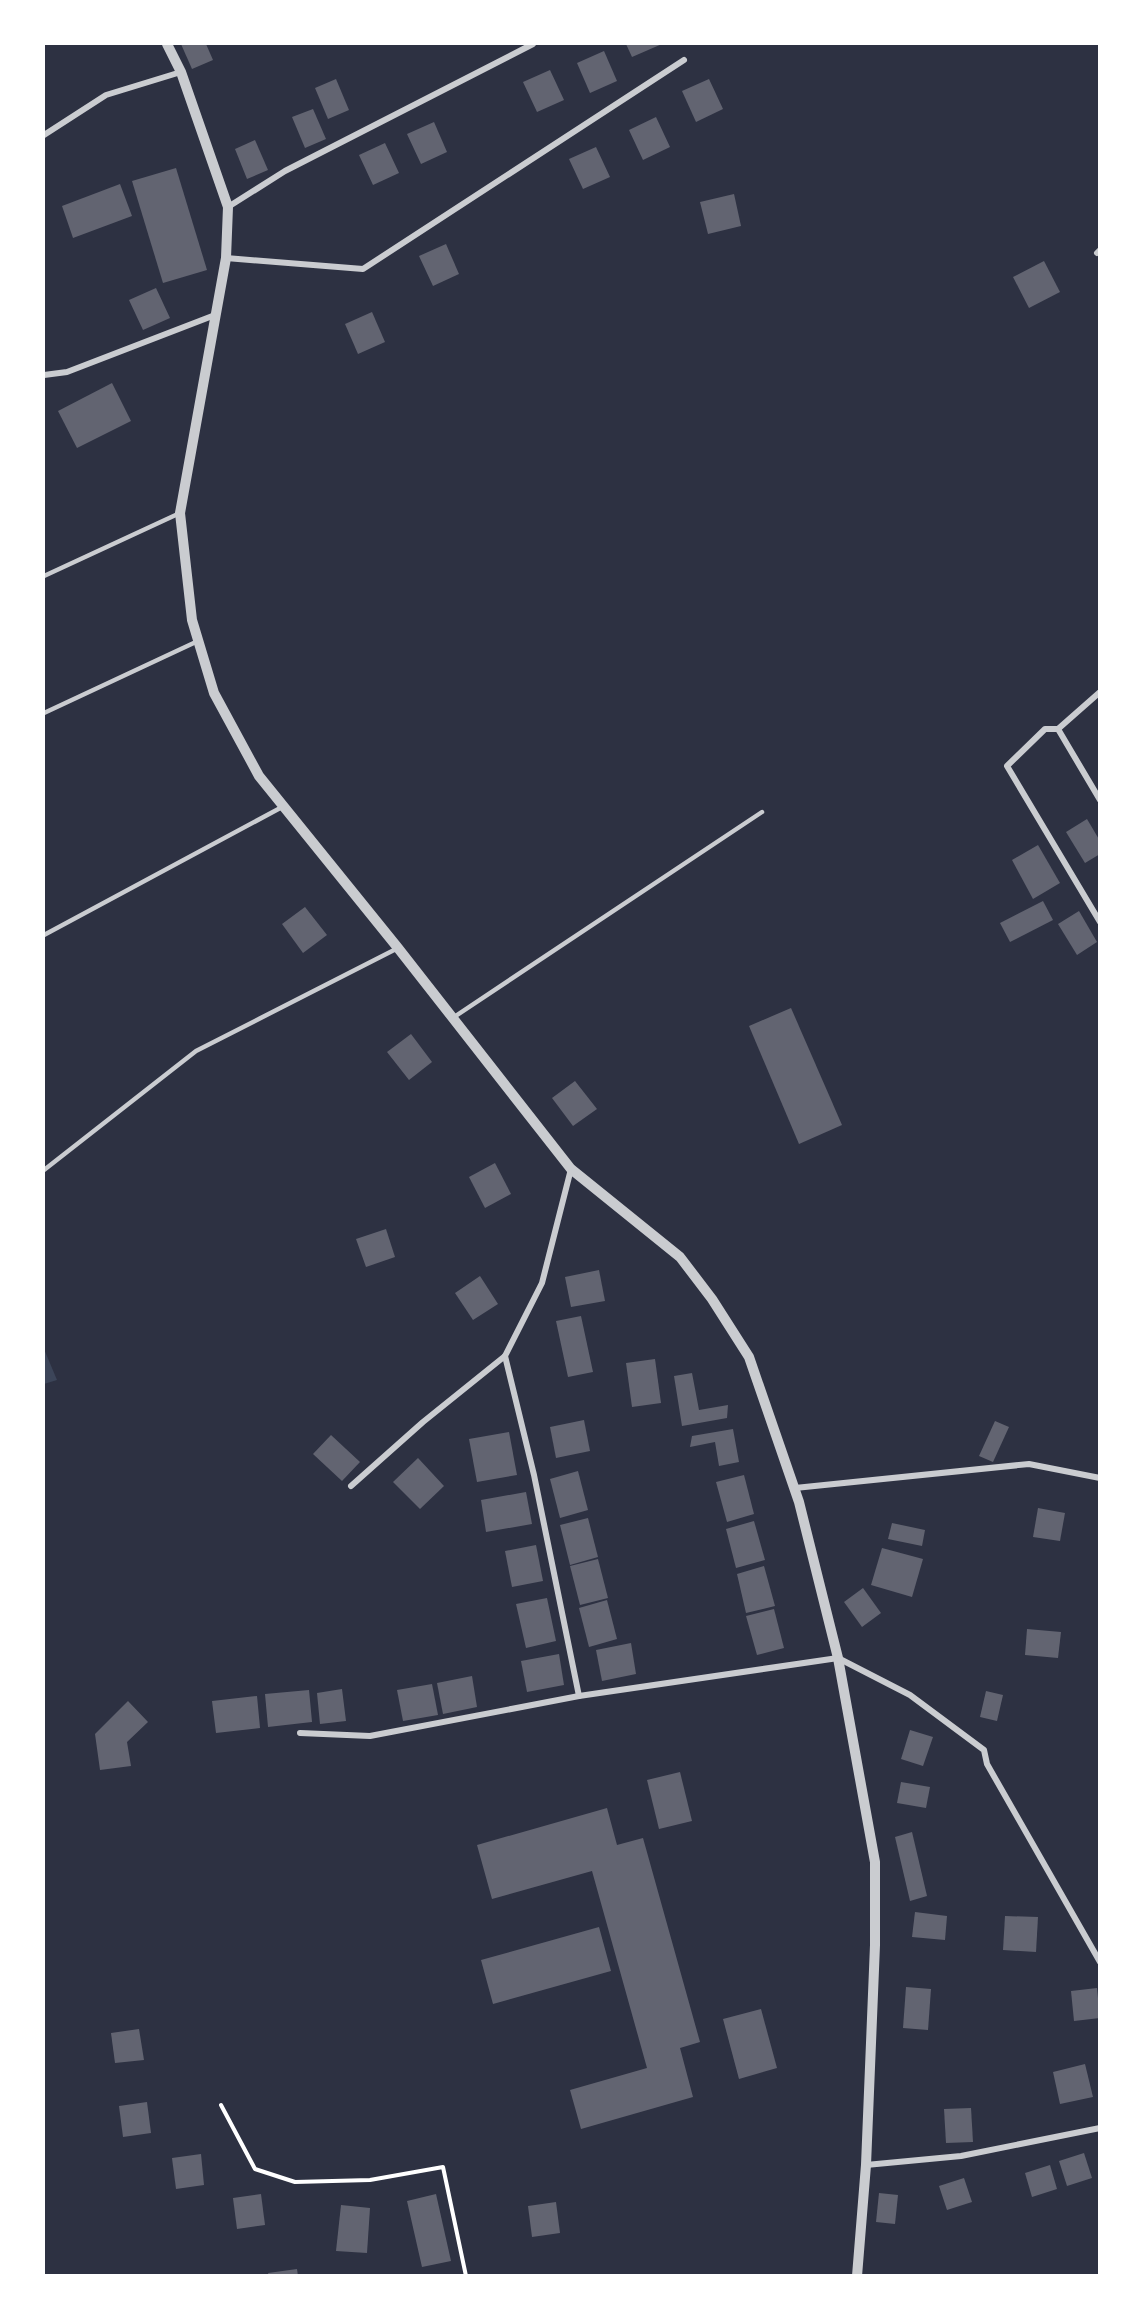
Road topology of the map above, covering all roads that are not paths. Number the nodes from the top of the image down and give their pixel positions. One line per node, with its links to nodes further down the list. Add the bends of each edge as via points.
1 (167, 44): 4 (street)
2 (533, 44): 6 (street, via 285,171)
3 (684, 60): 7 (street, via 363,269)
4 (182, 72): 5 (street, via 106,94); 6 (street)
5 (44, 135)
6 (228, 207): 7 (street)
7 (226, 258): 8 (street)
8 (215, 315): 9 (street, via 67,372); 10 (street)
9 (44, 375)
10 (180, 513): 11 (lane); 12 (street, via 192,620)
11 (44, 576)
12 (198, 640): 14 (lane); 17 (street, via 214,693 259,776)
13 (1100, 692): 15 (street)
14 (44, 713)
15 (1058, 729): 16 (street); 19 (street, via 1045,729 1007,766)
16 (1100, 800)
17 (284, 806): 20 (lane); 21 (street)
18 (762, 812): 22 (lane)
19 (1100, 922)
20 (44, 935)
21 (398, 948): 22 (street); 24 (lane, via 196,1051)
22 (452, 1018): 23 (street)
23 (571, 1169): 25 (street, via 542,1283); 28 (street, via 680,1257 712,1299 749,1356)
24 (44, 1170)
25 (505, 1356): 27 (street); 30 (street, via 534,1475)
26 (1100, 1479): 28 (street, via 1029,1464)
27 (351, 1486)
28 (795, 1488): 29 (street)
29 (838, 1658): 30 (street); 32 (street, via 910,1695 984,1750 987,1764); 34 (street, via 875,1862)
30 (579, 1696): 31 (street, via 370,1736)
31 (300, 1733)
32 (1100, 1962)
33 (1100, 2128): 34 (street, via 961,2156)
34 (866, 2165): 35 (street)
35 (857, 2276)

